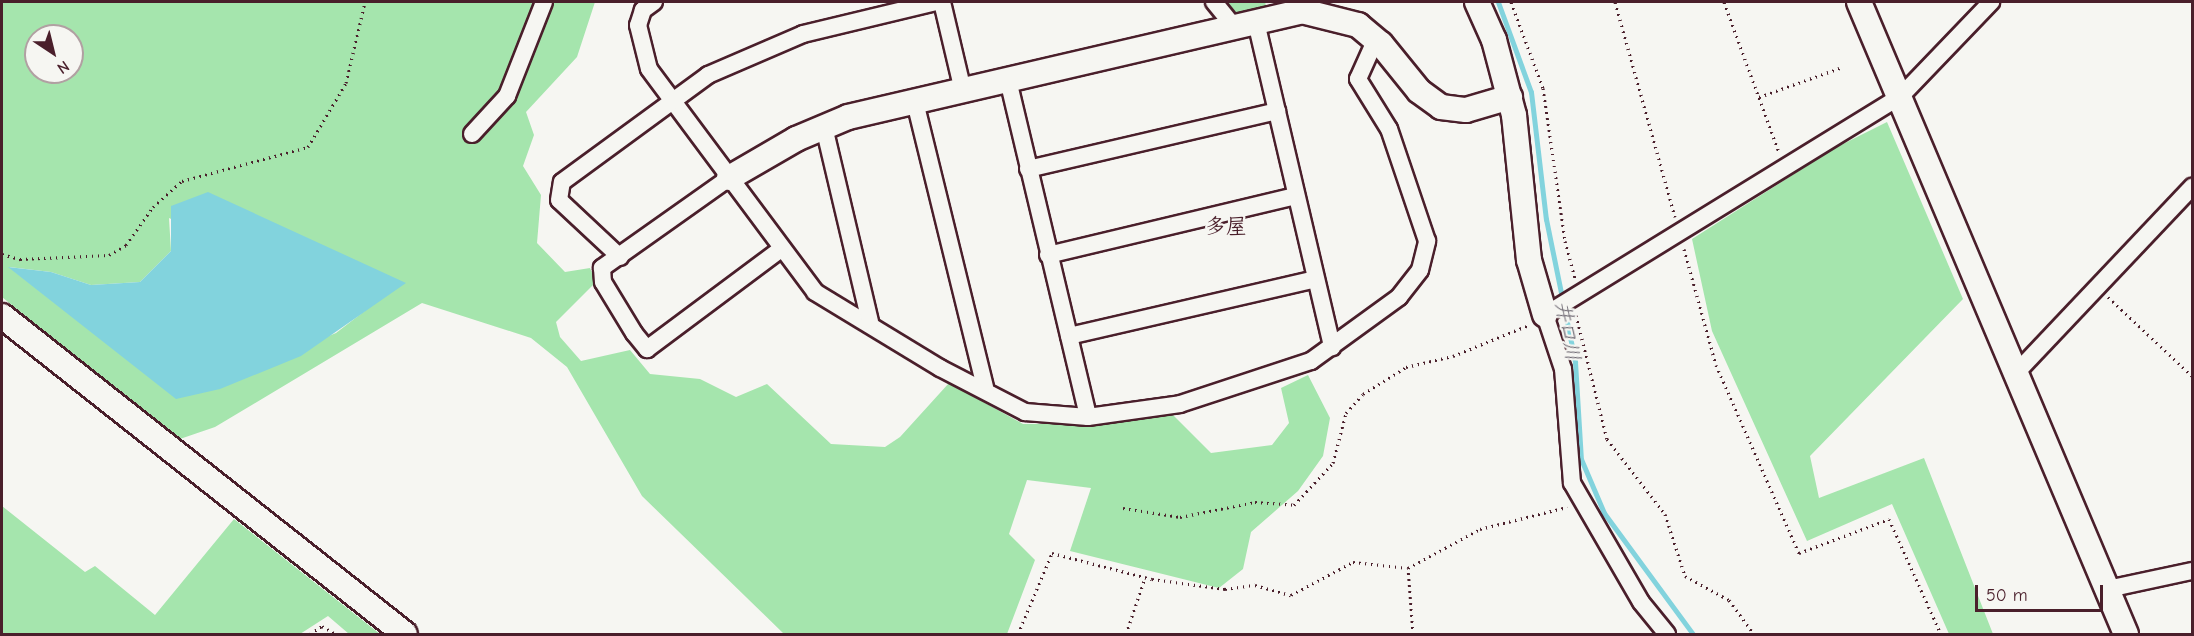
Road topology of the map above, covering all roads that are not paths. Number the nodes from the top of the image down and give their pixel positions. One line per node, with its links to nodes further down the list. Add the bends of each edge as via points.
1 (544, 2): 19 (street, via 507,96)
2 (654, 2): 15 (street, via 641,15 638,35 649,69)
3 (936, 2): 15 (street, via 803,34 708,75)
4 (942, 2): 12 (street)
5 (1214, 2): 9 (street)
6 (1477, 2): 13 (street, via 1494,39)
7 (1860, 2): 14 (street)
8 (1990, 2): 14 (street)
9 (1245, 25): 10 (street, via 1302,11 1358,25); 11 (street); 17 (street)
10 (1376, 39): 13 (street, via 1419,91 1441,107 1466,110); 32 (street, via 1358,80 1389,129 1427,241 1420,270 1399,297)
11 (1008, 80): 12 (street); 20 (street)
12 (963, 91): 16 (street)
13 (1510, 97): 28 (street, via 1530,260)
14 (1900, 97): 28 (street); 33 (street)
15 (672, 100): 21 (street); 26 (street, via 562,182 559,200)
16 (915, 102): 18 (street); 34 (street)
17 (1276, 111): 20 (street); 23 (street)
18 (824, 128): 21 (street); 30 (street)
19 (472, 134)
20 (1029, 169): 25 (street)
21 (729, 178): 24 (street); 26 (street)
22 (2193, 188): 33 (street)
23 (1296, 196): 25 (street); 27 (street)
24 (781, 249): 26 (street, via 647,348 603,282 602,268); 30 (street, via 815,292)
25 (1048, 255): 31 (street)
26 (620, 257)
27 (1315, 279): 31 (street); 32 (street)
28 (1545, 315): 39 (street, via 1563,369 1572,483 1641,602)
29 (2, 316): 38 (street)
30 (870, 322): 34 (street, via 940,368)
31 (1069, 336): 35 (street)
32 (1332, 347): 35 (street, via 1311,362 1241,387 1180,404)
33 (2018, 372): 37 (street)
34 (986, 388): 35 (street, via 1025,412)
35 (1089, 417)
36 (2193, 571): 37 (street)
37 (2108, 589): 40 (street)
38 (405, 634)
39 (1666, 634)
40 (2126, 634)

